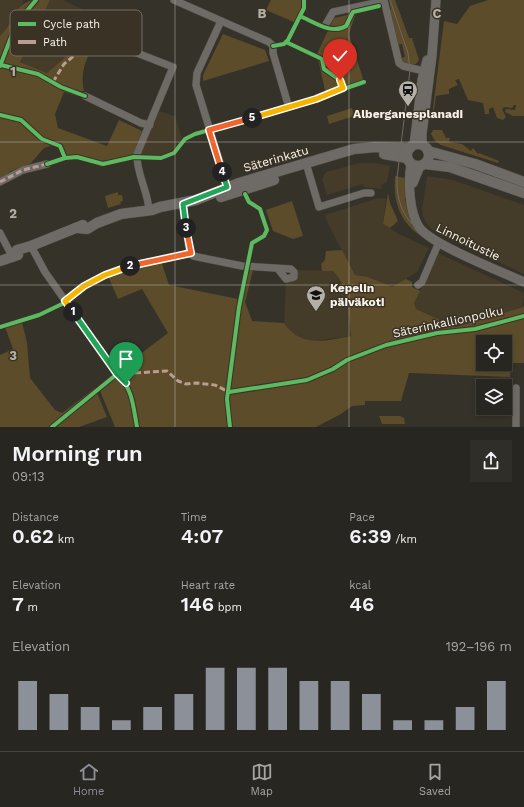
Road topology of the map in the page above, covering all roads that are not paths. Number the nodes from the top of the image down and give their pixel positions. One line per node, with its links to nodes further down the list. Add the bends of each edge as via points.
1 (174, 0): 4 (street)
2 (384, 0): 5 (street, via 333,12); 7 (street, via 399,63)
3 (436, 1): 7 (street)
4 (221, 21): 9 (street, via 273,46 272,53); 16 (street, via 197,73 196,85)
5 (326, 24)
6 (142, 55): 10 (street, via 173,67)
7 (427, 72): 11 (street, via 422,134)
8 (85, 96): 10 (street)
9 (287, 101)
10 (150, 125): 20 (street, via 137,157)
11 (417, 155): 13 (main road, Säterinkatu, via 366,147); 15 (main road, Säterinkatu, via 475,164); 18 (main road, Säterinkatu); 22 (street, Linnoitustie, via 411,188 414,219 427,235)
12 (47, 164): 14 (street, via 24,170)
13 (307, 166): 16 (main road, Säterinkatu); 17 (street, via 319,207)
14 (0, 182)
15 (524, 182)
16 (228, 191): 19 (main road, Säterinkatu)
17 (371, 193)
18 (524, 193)
19 (183, 207): 20 (main road, Säterinkatu, via 160,207); 26 (street, via 189,250 194,256 242,266)
20 (151, 210): 23 (main road, Säterinkatu, via 121,214 97,223 90,222)
21 (0, 233): 24 (street)
22 (439, 242): 27 (street, Linnoitustie); 28 (street, via 422,282)
23 (31, 246): 24 (main road, Säterinkatu, via 25,252); 29 (street, via 45,272)
24 (12, 256): 25 (main road, Säterinkatu)
25 (0, 261)
26 (278, 269)
27 (524, 282)
28 (418, 285)
29 (117, 374)
30 (516, 388): 31 (street)
31 (516, 427)

